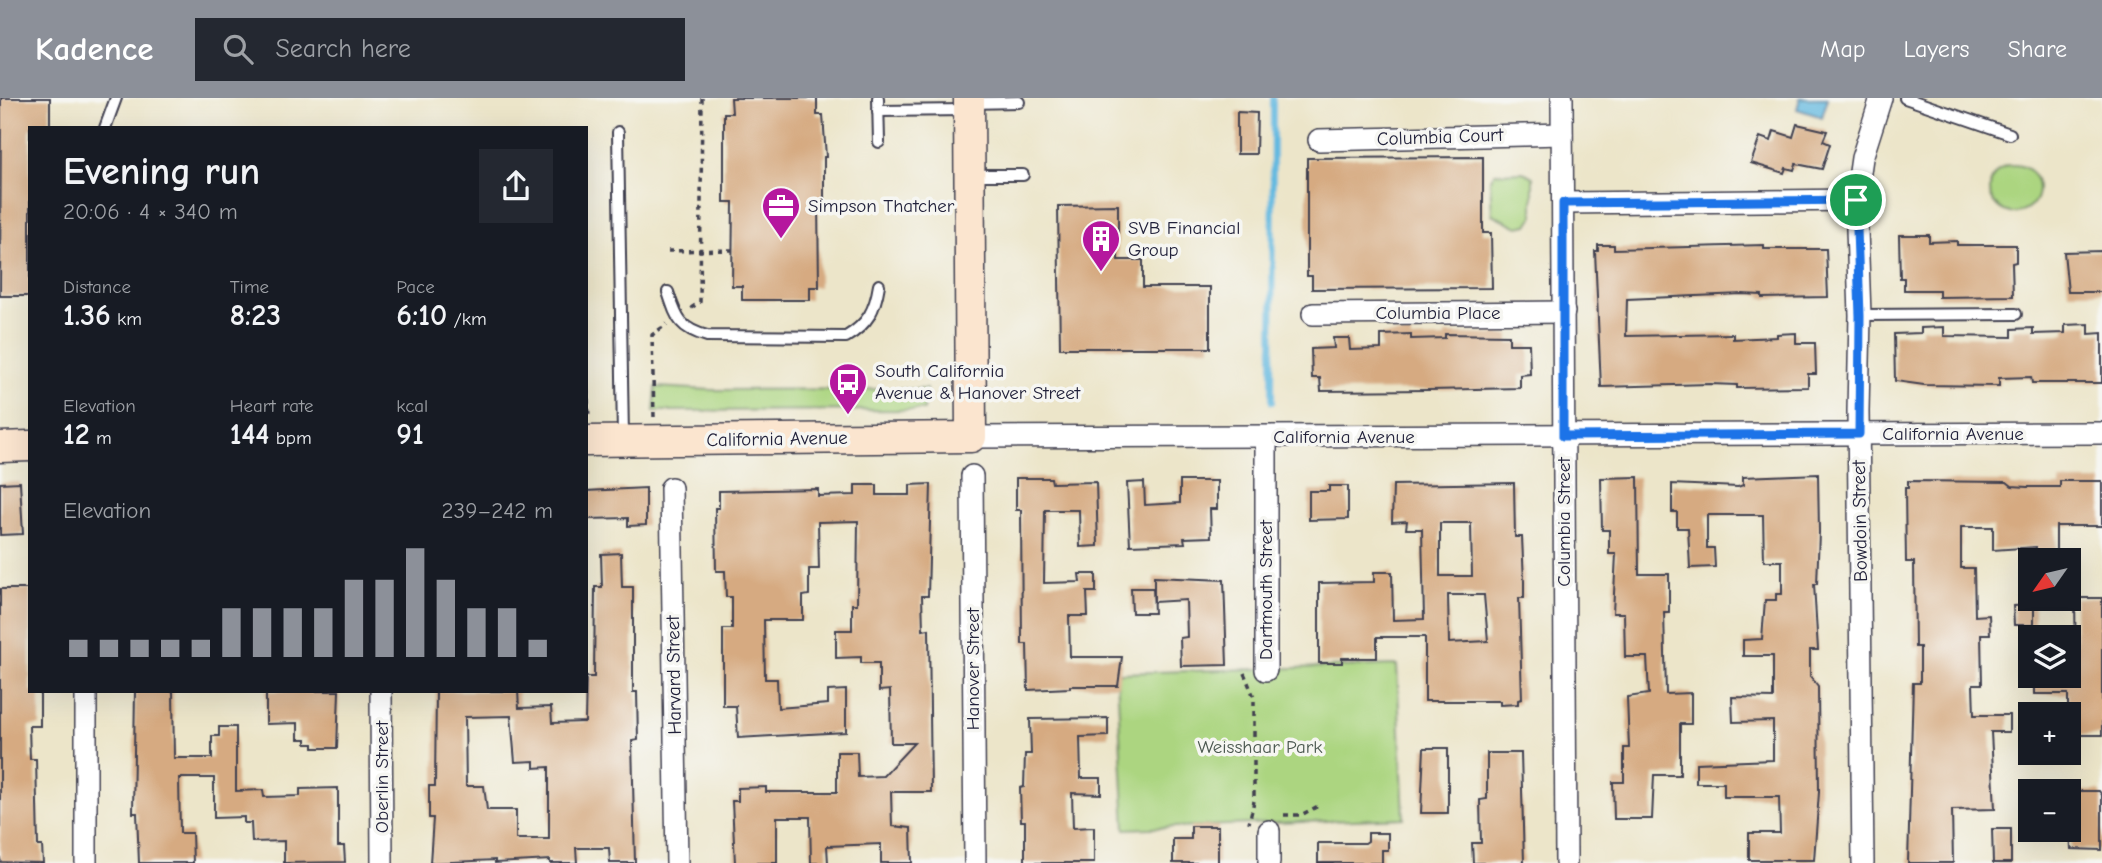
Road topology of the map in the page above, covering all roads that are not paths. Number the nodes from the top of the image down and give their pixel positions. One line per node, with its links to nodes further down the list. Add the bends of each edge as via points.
1 (116, 98): 9 (lane)
2 (878, 98): 8 (lane)
3 (1562, 98): 11 (street, Columbia Street)
4 (1881, 98): 17 (street, Bowdoin Street, via 1862,158)
5 (1905, 98): 12 (lane)
6 (1019, 102): 7 (lane)
7 (969, 104): 8 (lane); 15 (street)
8 (878, 111): 14 (lane)
9 (106, 126)
10 (618, 132): 30 (lane)
11 (1562, 134): 13 (street, Columbia Court); 18 (street, Columbia Street)
12 (2010, 134)
13 (1319, 140)
14 (879, 142)
15 (970, 175): 16 (lane); 28 (street)
16 (1023, 175)
17 (1856, 200): 18 (street); 24 (street, Bowdoin Street)
18 (1563, 203): 21 (street, Columbia Street)
19 (879, 285): 20 (lane, via 875,307 863,327 846,337 707,336 689,331 676,318)
20 (668, 292)
21 (1564, 312): 22 (street, Columbia Place); 27 (street, Columbia Street)
22 (1313, 314)
23 (2016, 314): 24 (lane)
24 (1860, 316): 26 (street, Bowdoin Street)
25 (2102, 433): 26 (street, California Avenue)
26 (1859, 434): 27 (street, California Avenue); 46 (street, Bowdoin Street)
27 (1563, 436): 29 (street, California Avenue); 45 (street, Columbia Street)
28 (971, 437): 29 (street, California Avenue); 30 (street, California Avenue)
29 (1266, 437): 36 (street, Dartmouth Street)
30 (623, 440): 31 (street, California Avenue)
31 (588, 441)
32 (28, 446): 33 (street)
33 (0, 447)
34 (972, 475): 43 (street, Hanover Street)
35 (671, 488): 42 (street, Harvard Street)
36 (1266, 670)
37 (86, 693): 40 (street)
38 (381, 693): 41 (street, Oberlin Street)
39 (1269, 821): 44 (street)
40 (86, 863)
41 (382, 863)
42 (677, 863)
43 (975, 863)
44 (1269, 863)
45 (1566, 863)
46 (1863, 863)

